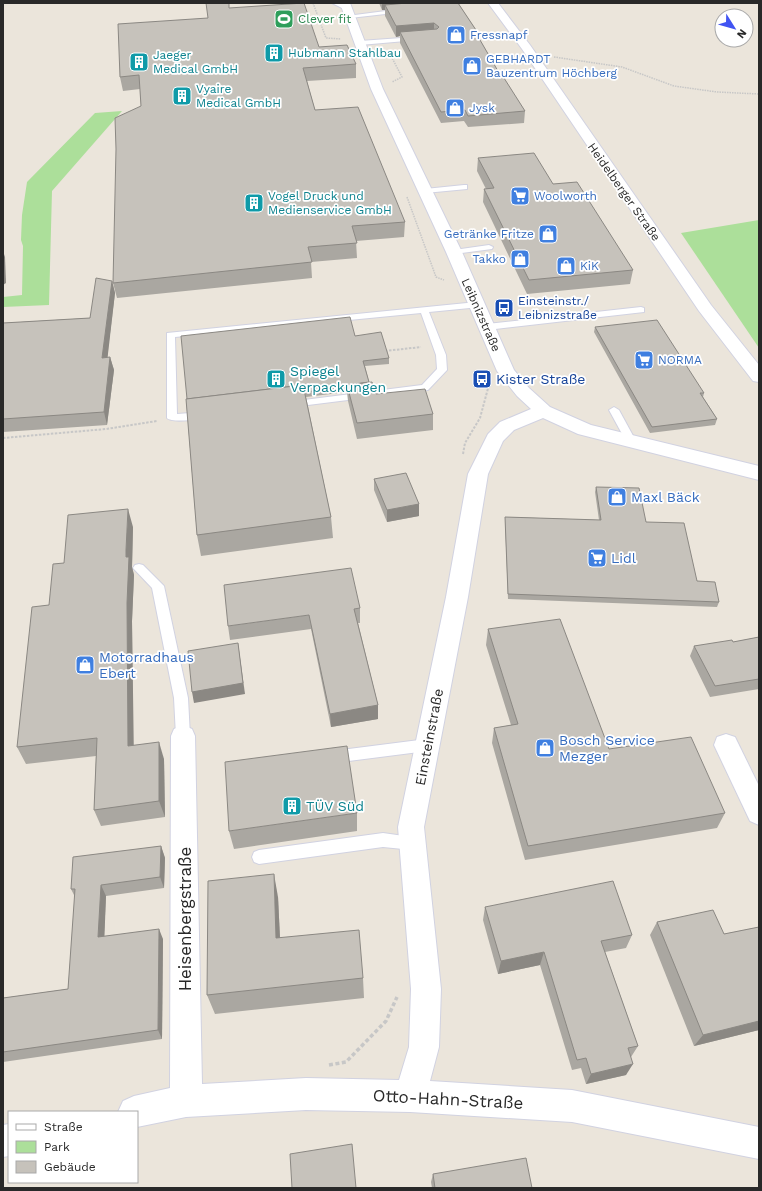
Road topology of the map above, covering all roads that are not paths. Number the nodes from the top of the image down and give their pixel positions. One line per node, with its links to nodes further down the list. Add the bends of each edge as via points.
1 (493, 3): 14 (street, Heidelberger Straße, via 704,308)
2 (344, 8): 3 (lane); 5 (street, Leibnizstraße)
3 (410, 10)
4 (420, 38): 5 (lane)
5 (360, 43): 7 (street, Leibnizstraße)
6 (464, 187): 7 (lane)
7 (418, 193): 9 (street, Leibnizstraße)
8 (489, 247): 9 (lane)
9 (454, 252): 10 (street, Leibnizstraße)
10 (472, 305): 11 (lane); 13 (street, Leibnizstraße)
11 (424, 310): 15 (lane, via 441,355 442,370 425,388); 18 (lane, via 170,335 172,418)
12 (641, 310): 13 (lane)
13 (487, 327): 17 (street, Leibnizstraße, via 506,370 523,392)
14 (759, 377)
15 (282, 405)
16 (614, 410): 19 (lane)
17 (543, 411): 19 (street, Leibnizstraße, via 585,430); 23 (street, Einsteinstraße, via 507,426 495,438 478,474 457,597)
18 (211, 414)
19 (632, 443): 20 (street, Leibnizstraße)
20 (759, 474)
21 (139, 568): 22 (lane, via 158,586 181,698)
22 (184, 736): 30 (street, Heisenbergstraße)
23 (427, 745): 25 (lane); 27 (street, Einsteinstraße, via 411,827)
24 (726, 745): 26 (street)
25 (319, 759)
26 (759, 813)
27 (413, 843): 28 (lane, via 383,840); 29 (street, Einsteinstraße, via 426,989 424,1047)
28 (259, 857)
29 (410, 1096): 30 (street, Otto-Hahn-Straße, via 306,1094); 32 (street, Otto-Hahn-Straße, via 572,1106)
30 (186, 1101): 31 (street, Otto-Hahn-Straße)
31 (138, 1111)
32 (759, 1143)

